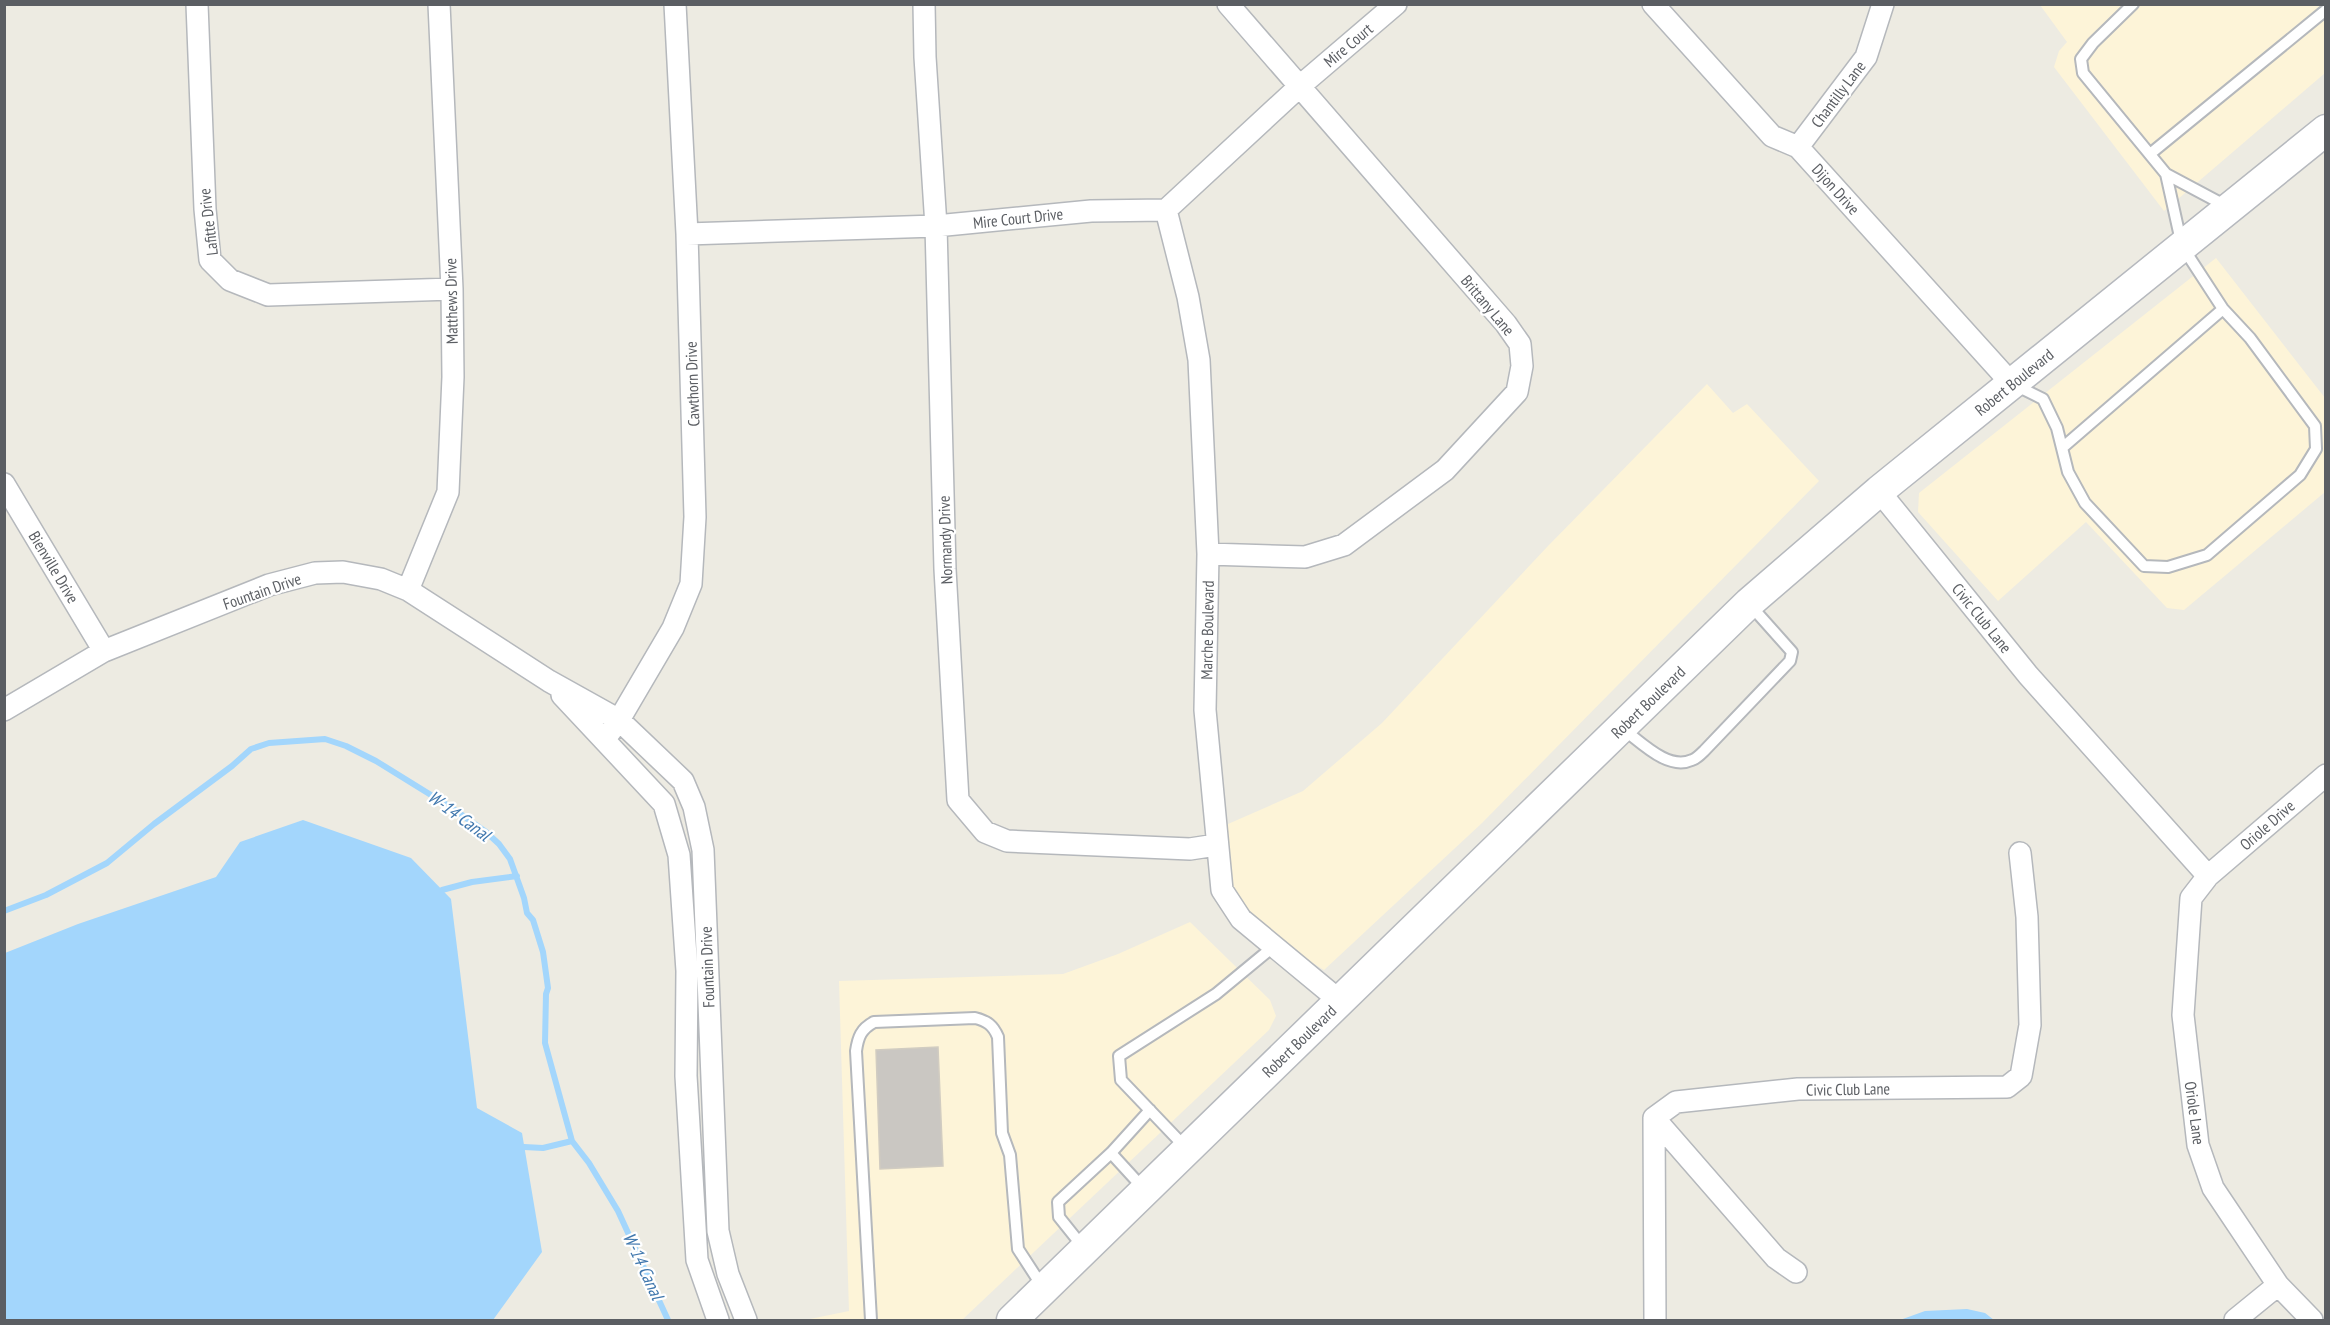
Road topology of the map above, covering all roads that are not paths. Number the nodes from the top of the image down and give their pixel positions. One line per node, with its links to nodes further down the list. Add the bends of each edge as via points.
1 (196, 4): 21 (street, Lafitte Drive, via 210,260 230,280 268,295)
2 (439, 4): 21 (street, Matthews Drive)
3 (675, 4): 19 (street, Cawthorn Drive)
4 (924, 4): 18 (street, Normandy Drive)
5 (1228, 4): 11 (street, Brittany Lane)
6 (1396, 4): 11 (street, Mire Court)
7 (1653, 4): 13 (street, Dijon Drive, via 1772,136)
8 (1882, 4): 13 (street, Chantilly Lane, via 1866,57)
9 (2133, 4): 14 (lane, via 2081,59 2083,73)
10 (2325, 10): 14 (lane)
11 (1300, 86): 17 (street); 27 (street, Brittany Lane, via 1506,324 1520,344 1522,366 1517,392 1445,470 1344,545 1305,557)
12 (2325, 130): 16 (main road, Robert Boulevard)
13 (1798, 147): 23 (street, Dijon Drive)
14 (2150, 154): 15 (lane)
15 (2166, 174): 16 (lane); 20 (lane)
16 (2230, 207): 20 (main road, Robert Boulevard)
17 (1166, 210): 18 (street, Mire Court Drive, via 1091,211); 27 (street, Marche Boulevard, via 1199,360)
18 (936, 226): 19 (street, Mire Court Drive); 37 (street, Normandy Drive, via 945,569 958,800 985,832 1007,841 1190,849)
19 (687, 234): 33 (street, Cawthorn Drive, via 695,517 691,584 673,628)
20 (2182, 246): 22 (lane); 23 (main road, Robert Boulevard)
21 (452, 289): 28 (street, Matthews Drive, via 448,492)
22 (2223, 309): 24 (lane); 24 (lane, via 2250,338 2315,426 2316,449 2300,475 2233,533 2207,555 2168,567 2144,566 2085,503 2068,472)
23 (2012, 384): 24 (lane, via 2043,399); 26 (main road, Robert Boulevard)
24 (2062, 448)
25 (4, 484): 30 (street, Bienville Drive)
26 (1880, 491): 29 (main road, Robert Boulevard); 39 (street, Civic Club Lane, via 2028,675)
27 (1208, 554): 37 (street, Marche Boulevard, via 1205,710)
28 (408, 590): 30 (street, Fountain Drive, via 381,579 343,572 315,573 269,585); 31 (street, Fountain Drive)
29 (1749, 603): 34 (main road, Robert Boulevard); 34 (lane, via 1792,652 1790,661 1704,751 1692,761 1664,759)
30 (104, 651): 32 (street, Fountain Drive)
31 (549, 681): 33 (street, Fountain Drive); 35 (street, Fountain Drive)
32 (4, 710)
33 (619, 720): 35 (street, Cawthorn Drive); 40 (street, Fountain Drive, via 683,781 694,807 703,850)
34 (1621, 728): 43 (main road, Robert Boulevard)
35 (604, 740): 41 (street, Fountain Drive, via 663,804 679,855)
36 (2325, 775): 39 (street, Oriole Drive)
37 (1216, 845): 42 (street, Marche Boulevard, via 1222,890 1241,919)
38 (2020, 853): 45 (street, Civic Club Lane, via 2030,1025 2021,1076 2007,1088 1798,1089 1676,1102)
39 (2208, 876): 51 (street, Oriole Lane, via 2192,898 2183,1015 2198,1145 2212,1188)
40 (706, 939): 41 (street); 54 (street, Fountain Drive, via 718,1231 728,1274)
41 (685, 940): 53 (street, Fountain Drive, via 686,1076 697,1260)
42 (1274, 946): 43 (street, Marche Boulevard); 44 (lane, via 1216,994 1119,1056 1122,1080)
43 (1340, 1001): 46 (main road, Robert Boulevard)
44 (1150, 1110): 46 (lane); 47 (lane)
45 (1654, 1118): 50 (street, via 1776,1258); 57 (street)
46 (1188, 1149): 48 (main road, Robert Boulevard)
47 (1111, 1153): 48 (lane); 49 (lane, via 1058,1202 1059,1217)
48 (1145, 1191): 49 (main road, Robert Boulevard)
49 (1084, 1250): 52 (main road, Robert Boulevard)
50 (1796, 1272)
51 (2278, 1285): 58 (street); 59 (street, Oriole Lane)
52 (1044, 1289): 55 (lane, via 1018,1249 1010,1155 1002,1133 996,1030 989,1022 975,1018 874,1022 863,1027 856,1051); 56 (main road, Robert Boulevard)
53 (718, 1320)
54 (746, 1320)
55 (871, 1320)
56 (1012, 1320)
57 (1655, 1320)
58 (2235, 1320)
59 (2311, 1320)

